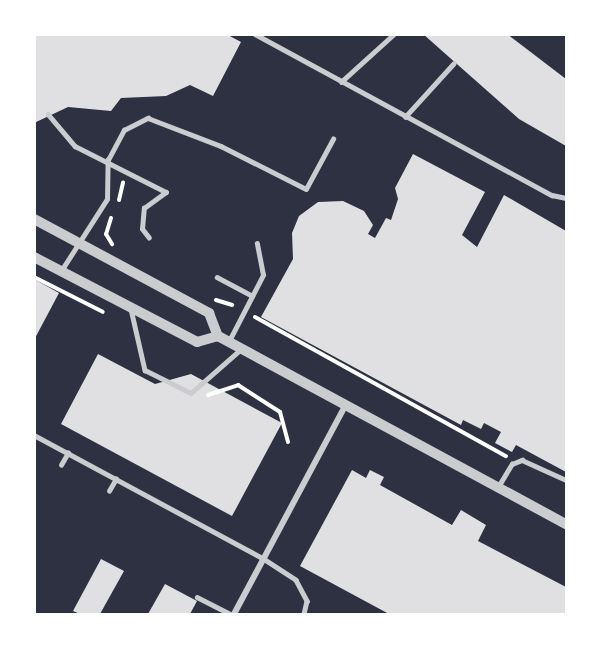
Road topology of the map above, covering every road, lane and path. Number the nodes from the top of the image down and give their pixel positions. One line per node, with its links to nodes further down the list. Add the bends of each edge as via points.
1 (255, 34): 4 (lane)
2 (394, 34): 4 (lane)
3 (453, 64): 6 (lane)
4 (341, 82): 6 (lane)
5 (48, 114): 8 (lane, via 75,147)
6 (405, 117): 10 (lane)
7 (333, 139): 8 (lane, via 306,189 221,146 148,118 124,130)
8 (108, 160): 14 (lane, via 166,192 144,208 142,229); 15 (lane, via 107,199)
9 (123, 182): 11 (path)
10 (567, 198)
11 (117, 205)
12 (112, 215): 17 (path, via 106,234)
13 (34, 219): 15 (street)
14 (149, 238)
15 (79, 244): 19 (lane); 28 (street, via 209,314)
16 (257, 244): 22 (lane, via 262,275)
17 (118, 249)
18 (34, 257): 19 (street)
19 (61, 271): 25 (street)
20 (34, 277): 26 (path)
21 (218, 277): 22 (lane)
22 (252, 296): 29 (lane)
23 (205, 297): 24 (path)
24 (232, 305)
25 (130, 307): 28 (street, via 197,342); 30 (lane, via 145,370 191,393)
26 (111, 317)
27 (255, 317): 36 (path, via 508,457)
28 (218, 336): 29 (street)
29 (229, 341): 30 (street)
30 (242, 349): 32 (street)
31 (200, 397): 34 (path, via 238,385 280,412)
32 (346, 404): 40 (street); 43 (street)
33 (34, 435): 35 (lane)
34 (288, 442)
35 (68, 453): 37 (lane); 38 (lane)
36 (515, 453)
37 (61, 465)
38 (116, 479): 41 (lane); 43 (lane)
39 (567, 480): 40 (lane, via 522,460 512,464)
40 (498, 488): 42 (street)
41 (109, 491)
42 (567, 524)
43 (264, 559): 45 (lane, via 296,580 307,601); 46 (street)
44 (197, 597): 46 (lane)
45 (304, 614)
46 (232, 615)

